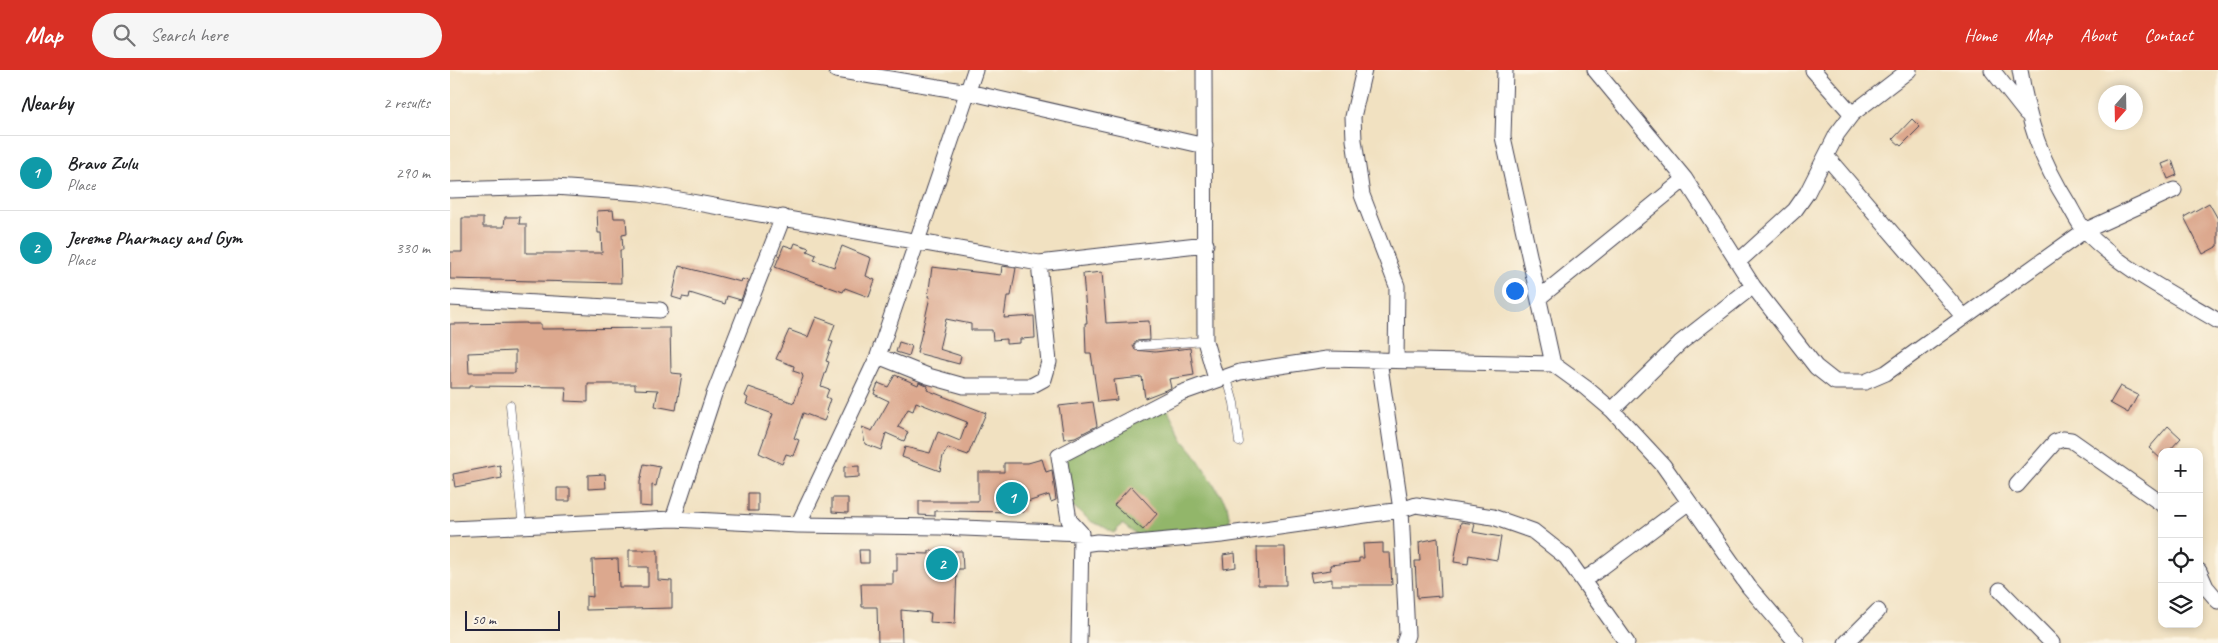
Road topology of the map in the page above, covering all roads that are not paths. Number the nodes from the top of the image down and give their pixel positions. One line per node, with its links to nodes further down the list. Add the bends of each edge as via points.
1 (836, 70): 11 (street)
2 (975, 70): 11 (street)
3 (1204, 70): 14 (street)
4 (1364, 70): 35 (street, via 1353,117 1354,140 1362,196 1397,286)
5 (1505, 70): 26 (street, via 1503,138)
6 (1595, 70): 16 (street)
7 (1813, 70): 12 (street)
8 (1909, 70): 12 (street)
9 (1992, 70): 13 (street)
10 (2020, 70): 13 (street)
11 (968, 92): 14 (street); 21 (street)
12 (1852, 114): 15 (street)
13 (2027, 115): 20 (street, via 2037,147)
14 (1204, 146): 22 (street)
15 (1826, 156): 23 (street, via 1795,210); 29 (street)
16 (1685, 180): 23 (street); 26 (street)
17 (450, 190): 19 (street, via 554,187 640,193)
18 (2174, 190): 20 (street)
19 (784, 217): 21 (street); 45 (street, via 714,394)
20 (2084, 230): 29 (street); 30 (street, via 2134,270)
21 (918, 242): 24 (street); 33 (street)
22 (1206, 244): 24 (street); 31 (street)
23 (1739, 261): 25 (street)
24 (1040, 263): 33 (street, via 1049,362 1044,379 1031,386 964,386)
25 (1753, 286): 29 (street, via 1816,367 1835,382 1865,382 1886,373); 39 (street, via 1680,343)
26 (1540, 297): 36 (street)
27 (450, 298): 28 (street)
28 (660, 310)
29 (1963, 316)
30 (2218, 321)
31 (1205, 341): 32 (lane); 37 (street)
32 (1139, 346)
33 (878, 356): 46 (street)
34 (1379, 360): 35 (street); 37 (street, via 1327,359); 44 (street)
35 (1396, 360): 36 (street)
36 (1553, 364): 39 (street)
37 (1221, 377): 40 (lane, via 1234,403); 49 (street, via 1148,408 1059,456 1069,520)
38 (510, 405): 47 (lane)
39 (1612, 410): 43 (street, via 1663,465)
40 (1239, 442)
41 (2017, 485): 42 (street, via 2055,442 2063,439 2071,440)
42 (2158, 501)
43 (1689, 502): 50 (street); 58 (street, via 1749,587)
44 (1400, 510): 49 (street, via 1125,544); 50 (street, via 1416,505 1493,518 1533,531 1566,557); 56 (street, via 1407,635)
45 (673, 520): 46 (street); 47 (street)
46 (798, 525): 49 (street, via 940,527)
47 (523, 527): 48 (street)
48 (450, 529)
49 (1082, 539): 55 (street)
50 (1584, 579): 57 (street)
51 (2203, 580): 53 (street)
52 (2000, 590): 60 (street)
53 (2218, 601)
54 (1878, 612): 59 (street)
55 (1079, 643)
56 (1404, 643)
57 (1627, 643)
58 (1797, 643)
59 (1846, 643)
60 (2052, 643)

